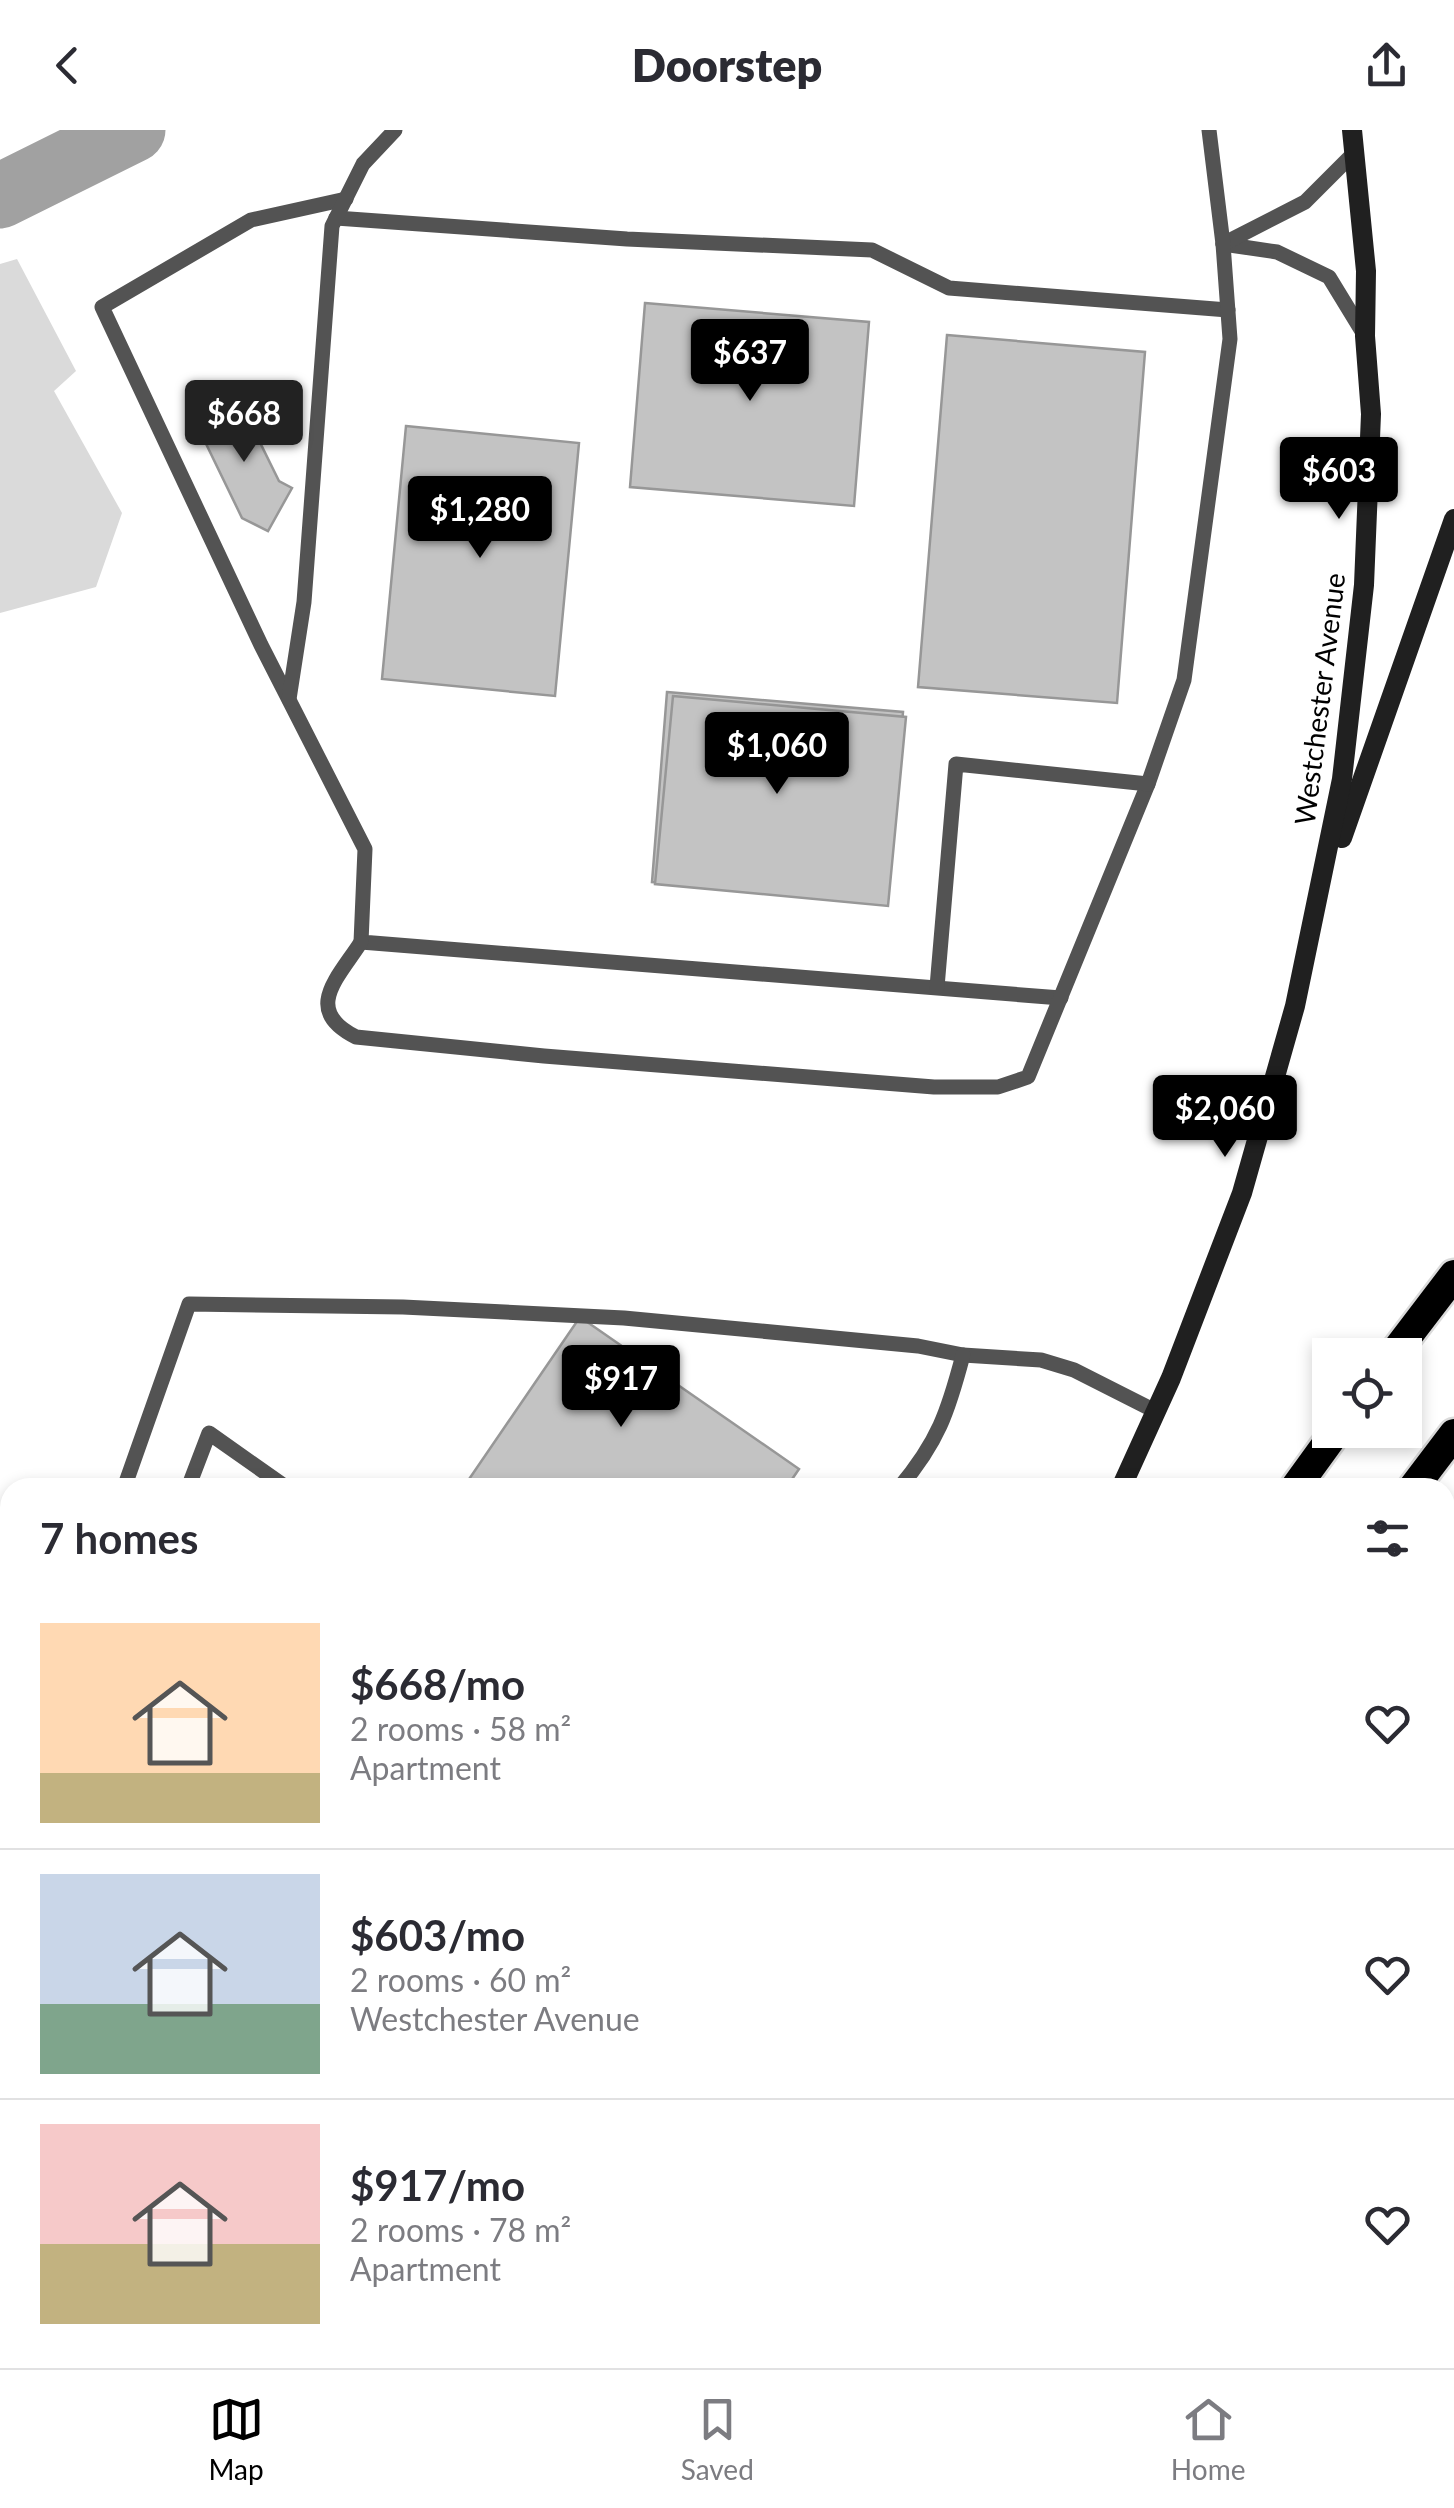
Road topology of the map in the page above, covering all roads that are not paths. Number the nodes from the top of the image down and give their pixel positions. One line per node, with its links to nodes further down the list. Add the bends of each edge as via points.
1 (395, 130): 5 (lane, via 363,164)
2 (1210, 130): 7 (lane)
3 (1352, 130): 4 (main road, Westchester Avenue)
4 (1355, 152): 7 (lane, via 1305,202); 9 (main road, Westchester Avenue)
5 (346, 200): 6 (lane); 11 (lane, via 251,220 102,306)
6 (336, 218): 8 (lane, via 872,250 949,288); 11 (lane, via 304,602)
7 (1224, 244): 8 (lane); 9 (lane, via 1277,252 1329,277)
8 (1228, 310): 12 (lane, via 1230,339 1184,680)
9 (1365, 336): 13 (main road, Westchester Avenue, via 1372,414 1364,586 1342,779)
10 (1454, 519): 13 (main road)
11 (289, 699): 14 (lane, via 364,848)
12 (1148, 784): 15 (lane, via 956,764); 16 (lane)
13 (1315, 914): 20 (main road, via 1242,1193)
14 (361, 942): 15 (lane); 16 (lane, via 327,995 326,1009 338,1028 356,1037 544,1056 998,1087 1028,1076)
15 (937, 987): 16 (lane)
16 (1061, 998)
17 (1454, 1275): 18 (highway)
18 (1406, 1338)
19 (963, 1355): 20 (lane, via 1041,1360); 23 (lane, via 624,1318 188,1304); 26 (lane, via 948,1416)
20 (1157, 1412): 27 (main road)
21 (1454, 1434): 29 (highway)
22 (1324, 1448): 28 (highway)
23 (127, 1478)
24 (192, 1478): 25 (lane, via 209,1433)
25 (274, 1478)
26 (907, 1478)
27 (1126, 1478)
28 (1302, 1478)
29 (1421, 1478)

